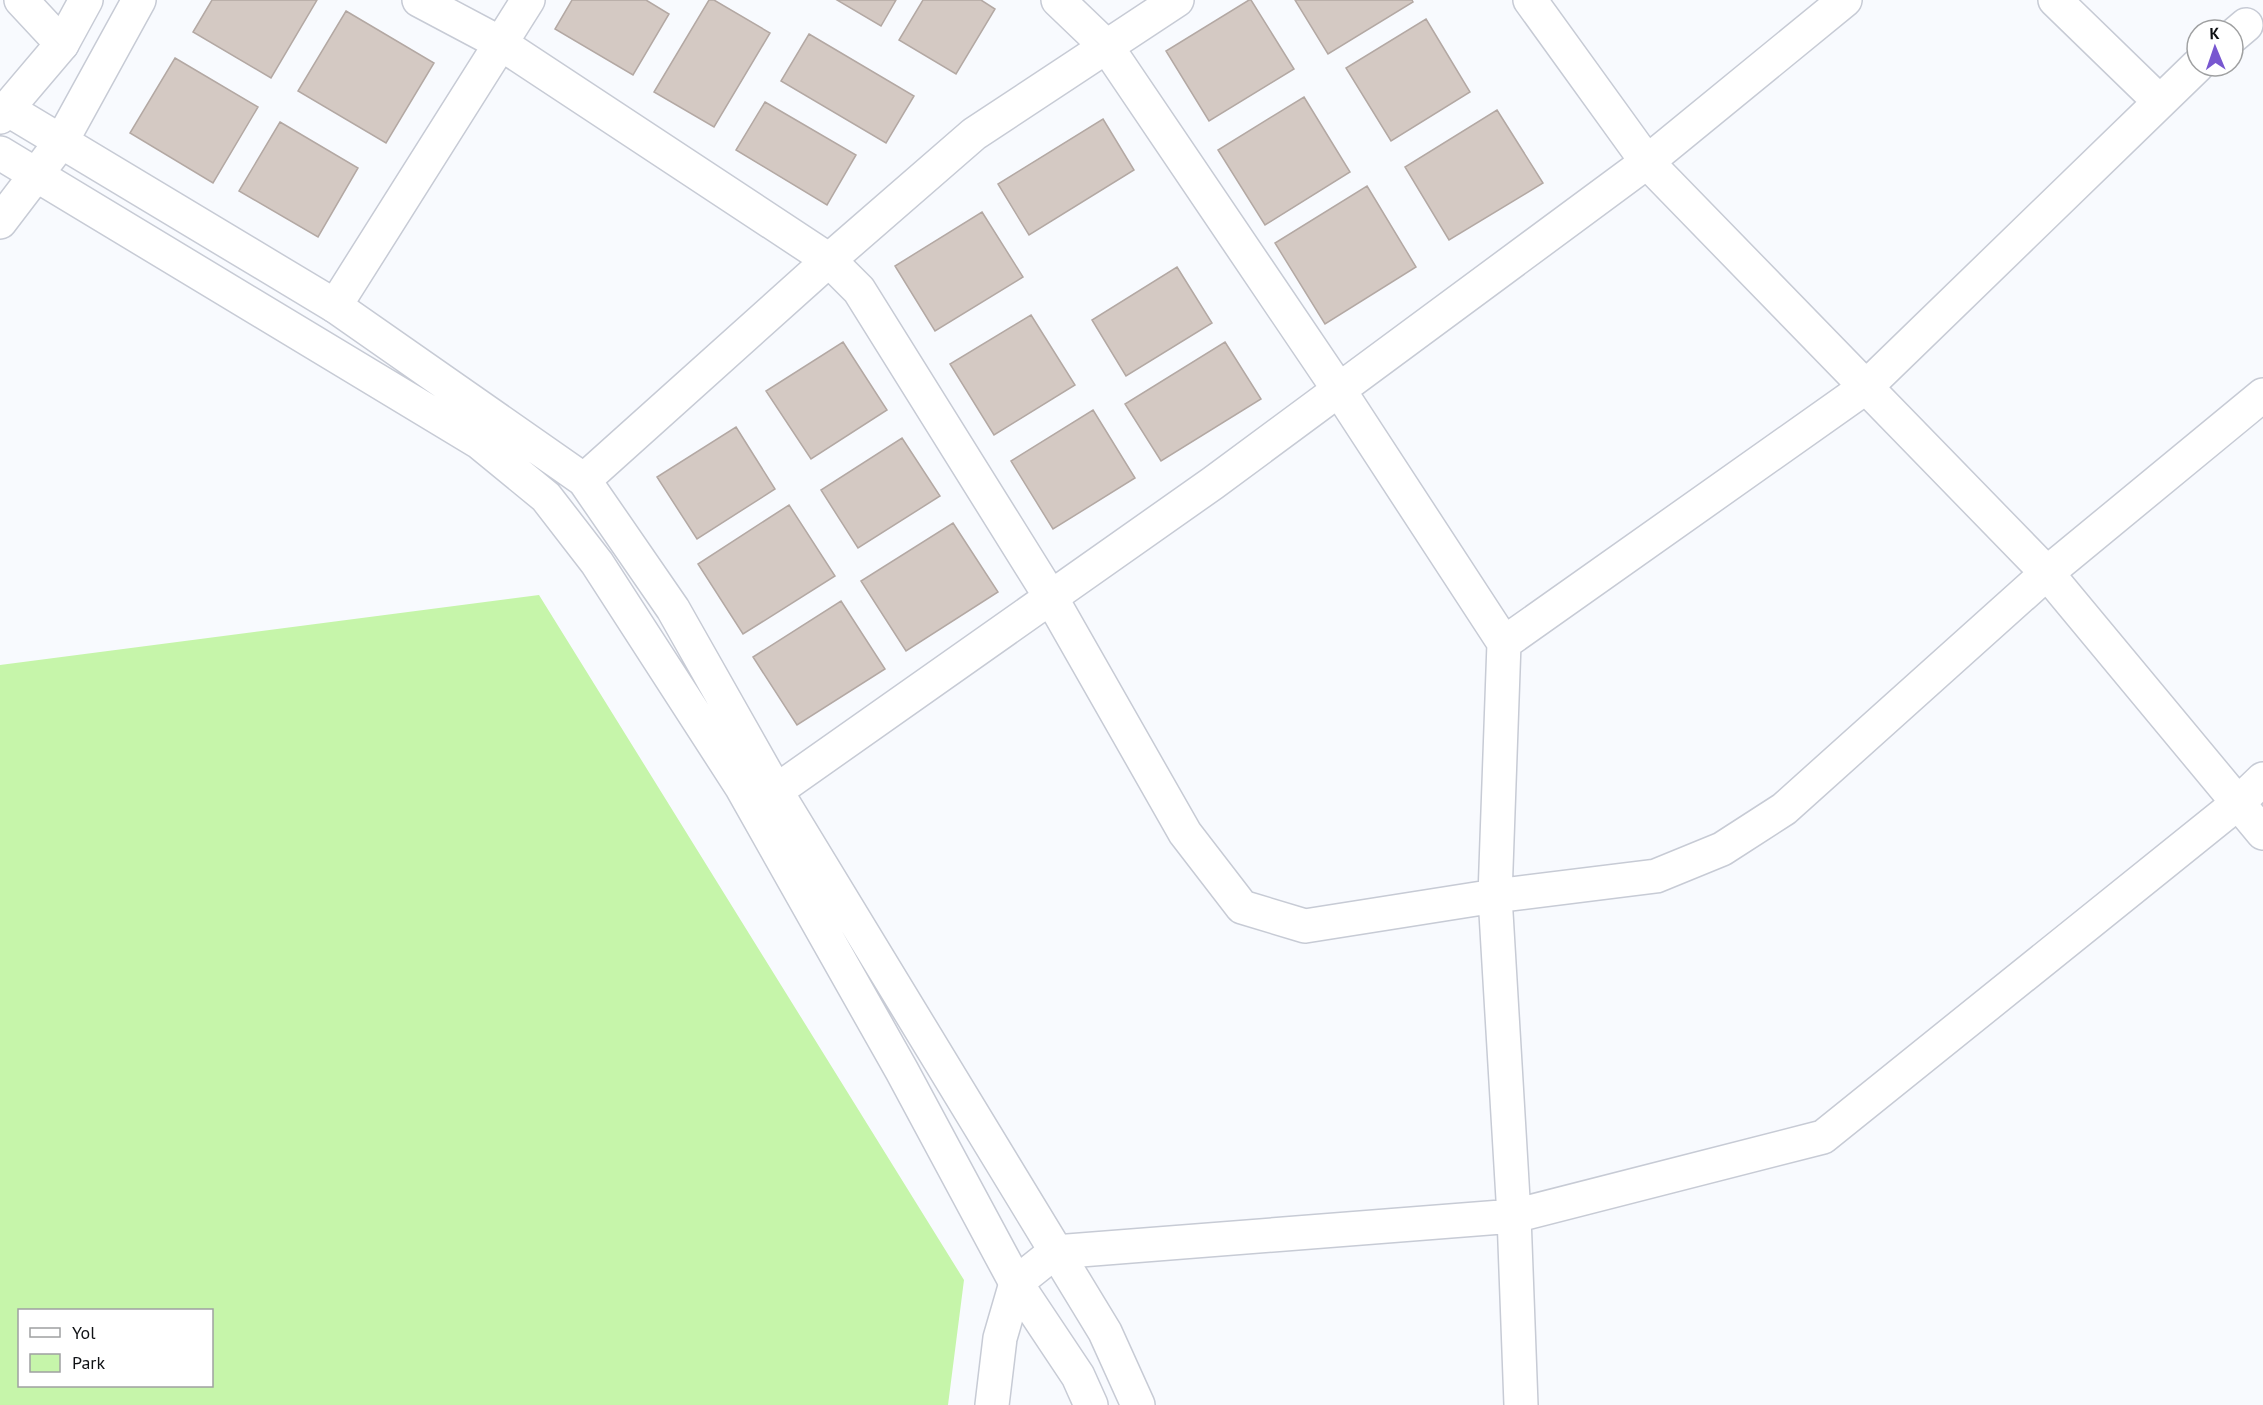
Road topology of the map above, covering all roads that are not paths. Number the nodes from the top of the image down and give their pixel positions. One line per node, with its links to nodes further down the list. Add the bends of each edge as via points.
1 (21, 0): 12 (street)
2 (86, 0): 12 (street)
3 (139, 0): 17 (street)
4 (419, 0): 11 (street)
5 (528, 0): 11 (street)
6 (1058, 0): 13 (street)
7 (1177, 0): 13 (street)
8 (1530, 0): 19 (street)
9 (1845, 0): 19 (street)
10 (2055, 0): 15 (street)
11 (500, 43): 22 (street); 23 (street)
12 (62, 44): 16 (street)
13 (1107, 47): 22 (street, via 974,134); 25 (street)
14 (2185, 78): 15 (street)
15 (2159, 101): 24 (street)
16 (3, 113): 17 (street)
17 (61, 142): 20 (street); 23 (street)
18 (0, 153): 20 (street)
19 (1647, 162): 24 (street); 25 (street)
20 (35, 176): 21 (street); 38 (street, via 479,442 546,498 597,563 741,786)
21 (0, 222)
22 (829, 260): 27 (street); 29 (street, via 860,290)
23 (335, 306): 27 (street)
24 (1866, 387): 28 (street); 30 (street)
25 (1339, 390): 29 (street); 30 (street)
26 (2263, 395): 28 (street)
27 (584, 480): 32 (street, via 673,609)
28 (2047, 573): 33 (street); 35 (street, via 1784,809 1722,849 1656,876)
29 (1050, 596): 32 (street); 35 (street, via 1185,833 1242,907 1305,926)
30 (1504, 643): 35 (street)
31 (2263, 779): 33 (street)
32 (777, 791): 37 (street)
33 (2238, 803): 34 (street); 36 (street, via 1823,1137)
34 (2263, 833)
35 (1495, 896): 36 (street)
36 (1514, 1216): 37 (street); 42 (street)
37 (1055, 1252): 38 (street); 41 (street, via 1105,1332)
38 (1016, 1283): 39 (street, via 1000,1338); 40 (street, via 1078,1376)
39 (992, 1405)
40 (1091, 1405)
41 (1138, 1405)
42 (1521, 1405)

